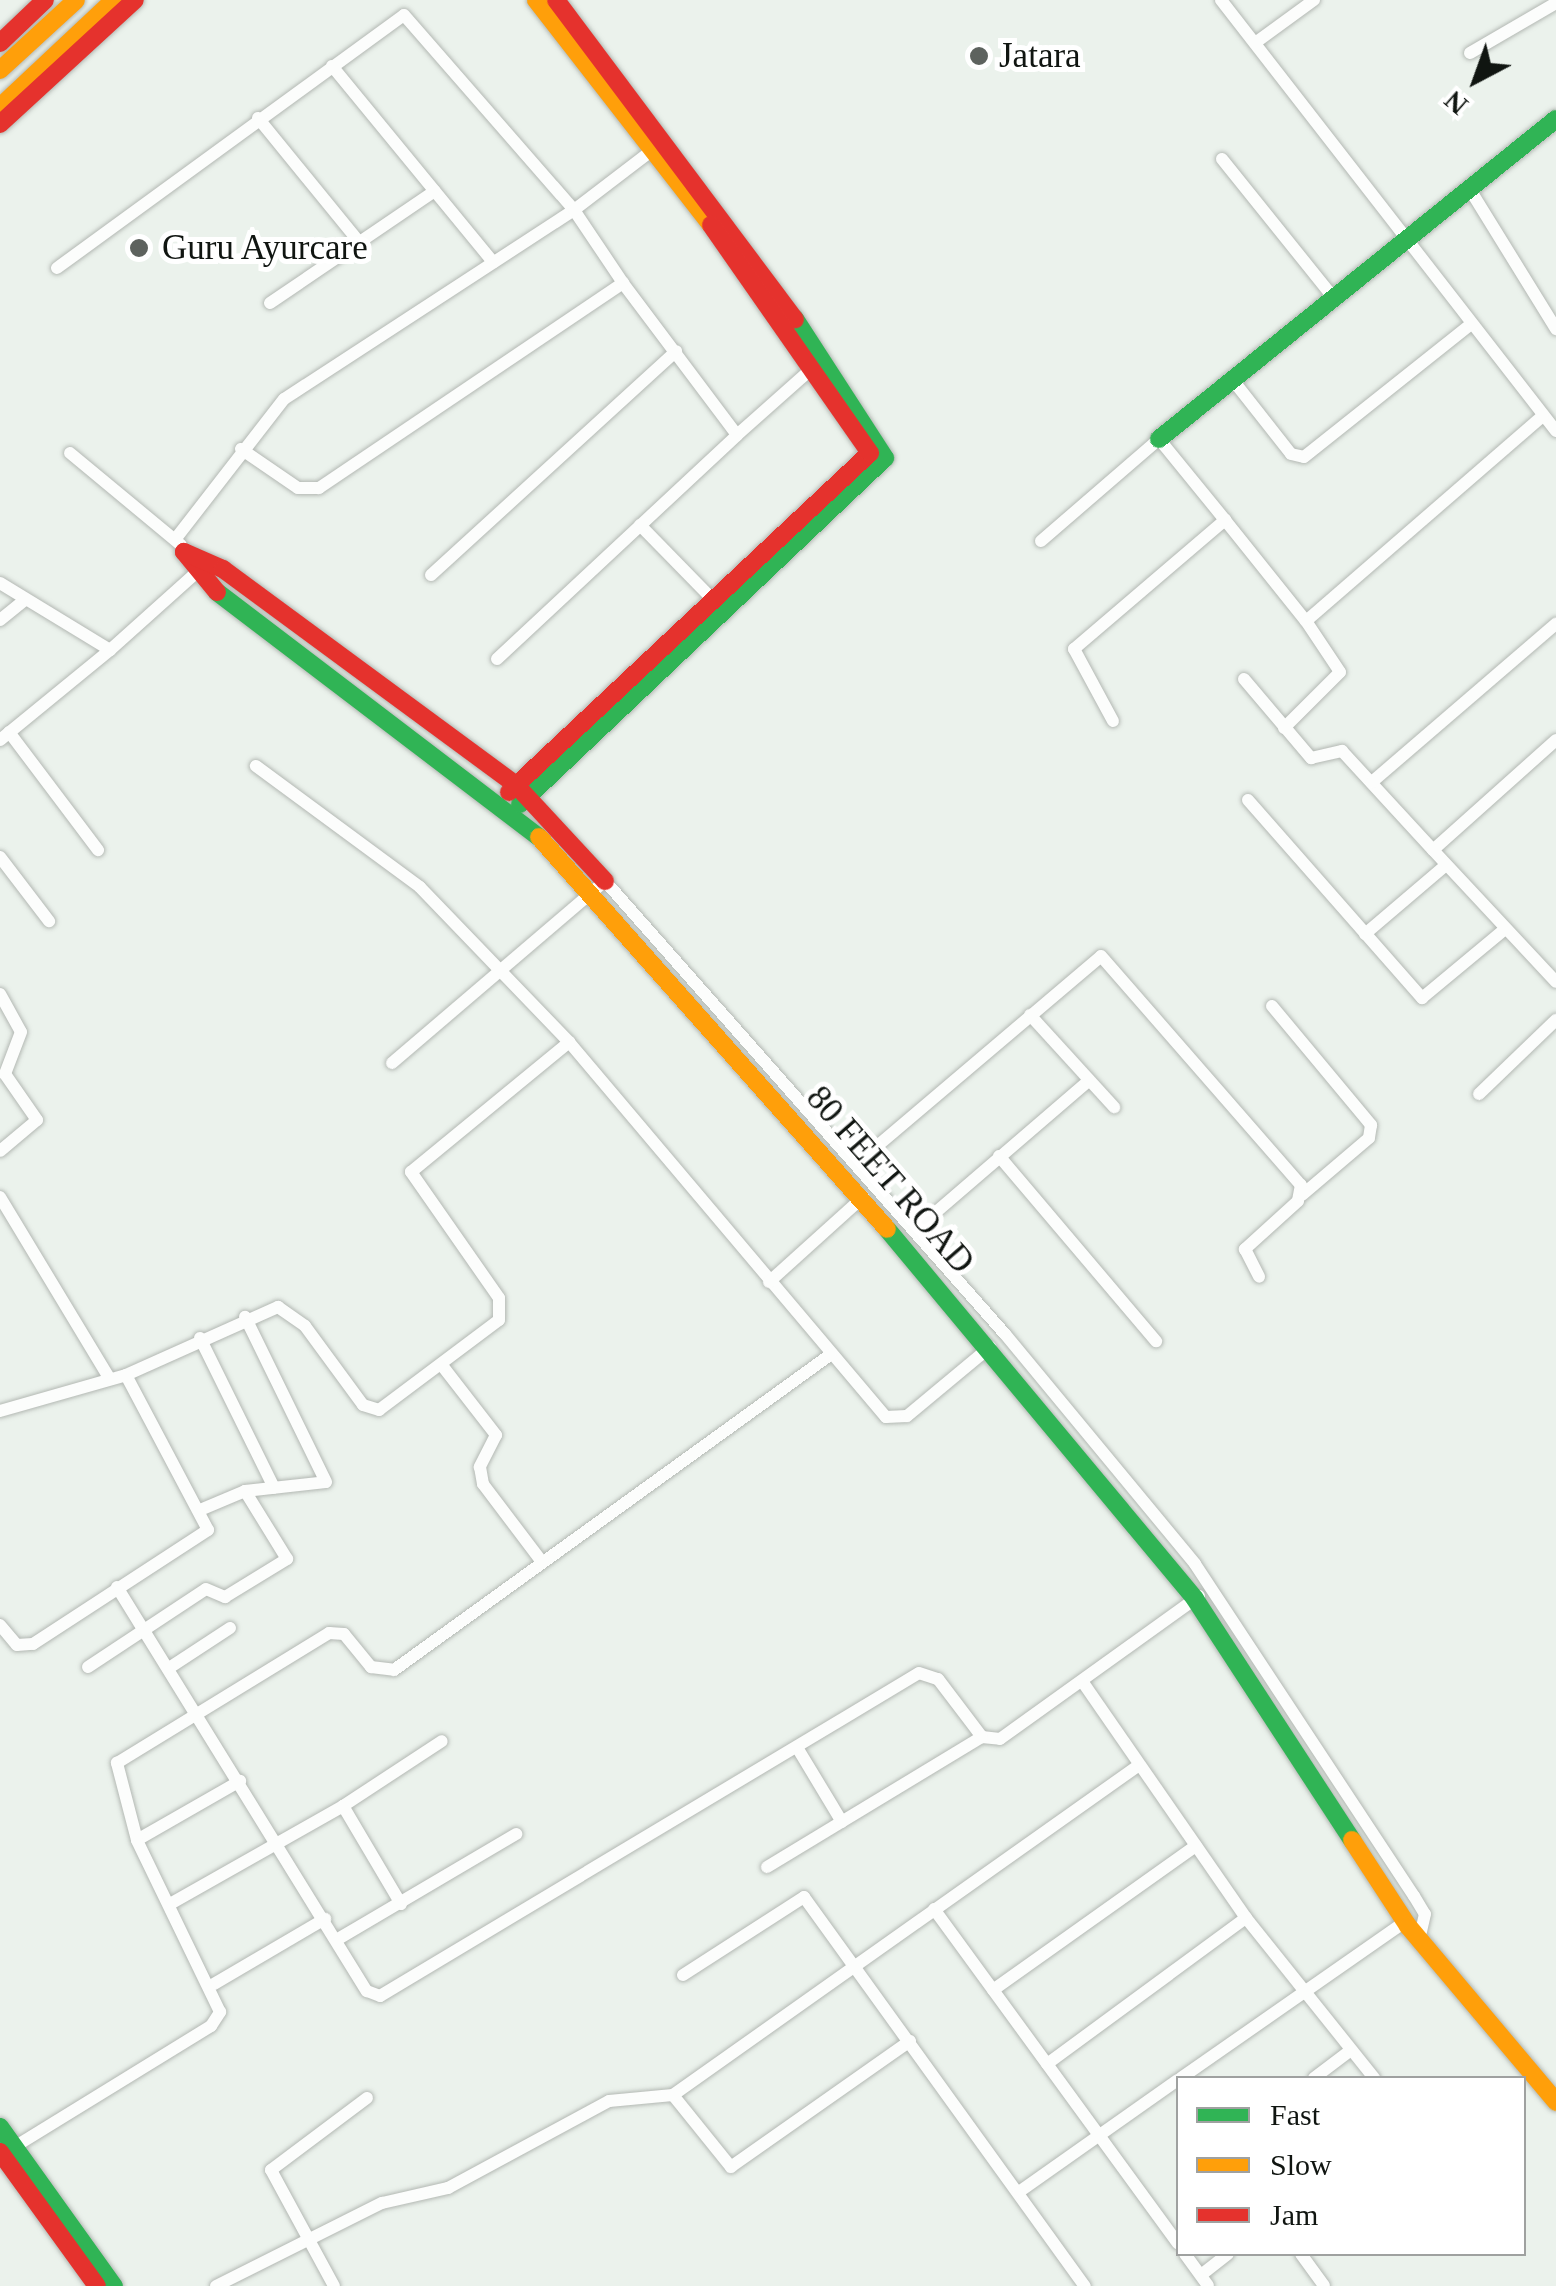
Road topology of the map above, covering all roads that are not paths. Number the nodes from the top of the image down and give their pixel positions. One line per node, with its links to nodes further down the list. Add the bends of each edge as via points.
1 (45, 0): 10 (street)
2 (76, 0): 14 (street)
3 (114, 0): 15 (street)
4 (135, 0): 18 (street)
5 (536, 0): 19 (street)
6 (556, 0): 19 (street)
7 (1221, 0): 11 (street)
8 (1314, 0): 11 (street)
9 (1556, 3): 12 (street)
10 (0, 43)
11 (1255, 44): 24 (street)
12 (1470, 53)
13 (332, 66): 16 (street); 22 (street); 23 (street, via 404,15)
14 (0, 70)
15 (0, 107)
16 (258, 118): 25 (street); 27 (street)
17 (1556, 119): 21 (street)
18 (0, 124)
19 (659, 144): 23 (street); 34 (street)
20 (1222, 159): 29 (street)
21 (1469, 188): 24 (street); 32 (street)
22 (435, 191): 25 (street); 26 (street)
23 (574, 210): 26 (street); 28 (street)
24 (1409, 236): 29 (street); 31 (street)
25 (358, 242): 30 (street)
26 (493, 262): 40 (street, via 284,399)
27 (57, 268)
28 (624, 284): 33 (street); 40 (street, via 320,488 298,488)
29 (1333, 298): 35 (street)
30 (270, 303)
31 (1471, 324): 35 (street, via 1304,457); 36 (street)
32 (1556, 329)
33 (676, 351): 38 (street); 47 (street)
34 (820, 362): 38 (street); 50 (street, via 885,458)
35 (1232, 379): 39 (street)
36 (1543, 416): 37 (street); 52 (street)
37 (1556, 431)
38 (738, 435): 43 (street)
39 (1160, 439): 42 (street); 44 (street)
40 (241, 448): 45 (street)
41 (70, 453): 45 (street)
42 (1225, 520): 52 (street); 57 (street, via 1074,649)
43 (640, 525): 50 (street); 55 (street)
44 (1041, 540)
45 (180, 544): 46 (street)
46 (200, 569): 54 (street); 63 (street)
47 (432, 575)
48 (0, 583): 49 (street)
49 (26, 600): 51 (street); 54 (street)
50 (719, 606): 63 (street)
51 (0, 620)
52 (1306, 621): 58 (street, via 1340,672)
53 (1556, 624): 62 (street)
54 (110, 650): 59 (street)
55 (496, 659)
56 (1244, 679): 58 (street)
57 (1113, 721)
58 (1284, 728): 62 (street, via 1311,758 1338,749)
59 (5, 736): 65 (street)
60 (1556, 740): 66 (street)
61 (256, 766): 73 (street, via 420,887)
62 (1372, 782): 66 (street)
63 (514, 797): 69 (street, 80 FEET ROAD)
64 (1248, 800): 72 (street)
65 (98, 850)
66 (1433, 850): 68 (street)
67 (0, 858): 70 (street)
68 (1446, 865): 71 (street); 72 (street)
69 (599, 887): 73 (street); 86 (street); 89 (street, 80 FEET ROAD)
70 (49, 921)
71 (1504, 930): 72 (street, via 1426,998); 74 (street)
72 (1365, 934)
73 (504, 967): 79 (street); 80 (street)
74 (1556, 982)
75 (0, 994): 84 (street, via 20,1032 5,1074 37,1120)
76 (1272, 1006): 87 (street, via 1371,1125 1369,1138)
77 (1030, 1015): 81 (street); 86 (street); 87 (street, via 1101,956)
78 (1556, 1020): 82 (street)
79 (569, 1042): 92 (street); 98 (street, via 410,1172 501,1308 493,1330)
80 (392, 1063)
81 (1086, 1083): 83 (street); 85 (street)
82 (1479, 1094)
83 (1114, 1108)
84 (0, 1151)
85 (999, 1156): 90 (street); 95 (street)
86 (856, 1164): 90 (street)
87 (1302, 1194): 91 (street, via 1245,1249)
88 (0, 1197): 100 (street)
89 (863, 1197): 92 (street); 96 (street, 80 FEET ROAD)
90 (914, 1231): 107 (street)
91 (1260, 1277)
92 (768, 1282): 97 (street)
93 (245, 1317): 94 (street); 98 (street, via 291,1310 372,1409); 102 (street, via 326,1478)
94 (200, 1338): 99 (street); 102 (street)
95 (1156, 1341)
96 (990, 1347): 97 (street, via 899,1421); 108 (street, 80 FEET ROAD)
97 (830, 1355): 105 (street)
98 (444, 1368): 105 (street, via 496,1435 480,1468 483,1484)
99 (126, 1375): 100 (street); 104 (street)
100 (110, 1378): 101 (street)
101 (0, 1411)
102 (274, 1488): 103 (street)
103 (245, 1491): 104 (street); 111 (street, via 287,1559 225,1597 206,1589)
104 (200, 1510): 106 (street, via 208,1530)
105 (539, 1558): 115 (street, via 394,1670 371,1667 338,1631)
106 (118, 1588): 109 (street, via 33,1644 17,1645); 111 (street)
107 (1211, 1588): 108 (street); 133 (street, via 1425,1914)
108 (1195, 1599): 114 (street); 133 (street, 80 FEET ROAD)
109 (0, 1625)
110 (230, 1628): 113 (street)
111 (145, 1630): 112 (street); 113 (street)
112 (88, 1667)
113 (169, 1668): 115 (street)
114 (1082, 1681): 116 (street, via 1000,1740); 119 (street)
115 (196, 1711): 120 (street); 124 (street, via 117,1763)
116 (982, 1737): 118 (street, via 926,1671); 122 (street)
117 (442, 1741): 121 (street)
118 (798, 1749): 122 (street); 134 (street, via 550,1886 387,1993 367,1991)
119 (1139, 1765): 126 (street); 130 (street)
120 (240, 1781): 124 (street); 125 (street)
121 (344, 1806): 125 (street); 129 (street)
122 (842, 1822): 127 (street)
123 (516, 1834): 129 (street)
124 (136, 1840): 128 (street)
125 (280, 1845): 128 (street); 132 (street)
126 (1196, 1846): 131 (street); 138 (street)
127 (767, 1868)
128 (170, 1904): 137 (street)
129 (400, 1904): 134 (street)
130 (934, 1909): 135 (street); 138 (street)
131 (1246, 1918): 139 (street); 142 (street)
132 (326, 1919): 134 (street); 137 (street)
133 (1413, 1926): 139 (street); 149 (street, 80 FEET ROAD)
134 (338, 1940)
135 (856, 1966): 136 (street, via 799,1896); 140 (street); 147 (street)
136 (682, 1975)
137 (214, 1984): 152 (street, via 220,2012 211,2026)
138 (993, 1990): 142 (street)
139 (1304, 1992): 141 (street); 143 (street)
140 (910, 2041): 147 (street, via 730,2166); 153 (street)
141 (1351, 2050): 144 (street); 145 (street)
142 (1047, 2064): 151 (street)
143 (1185, 2076)
144 (1317, 2076)
145 (1372, 2076)
146 (1176, 2082): 151 (street)
147 (673, 2095): 154 (street, via 609,2101 448,2188 397,2196)
148 (367, 2098): 154 (street, via 271,2170)
149 (1556, 2102)
150 (0, 2127): 152 (street)
151 (1100, 2136): 153 (street); 155 (street)
152 (5, 2152): 160 (street); 161 (street)
153 (1019, 2192): 164 (street)
154 (307, 2238): 162 (street); 163 (street)
155 (1176, 2241)
156 (1186, 2256): 159 (street)
157 (1226, 2256): 159 (street)
158 (1302, 2256): 165 (street)
159 (1204, 2280)
160 (97, 2286)
161 (114, 2286)
162 (216, 2286)
163 (334, 2286)
164 (1085, 2286)
165 (1324, 2286)

